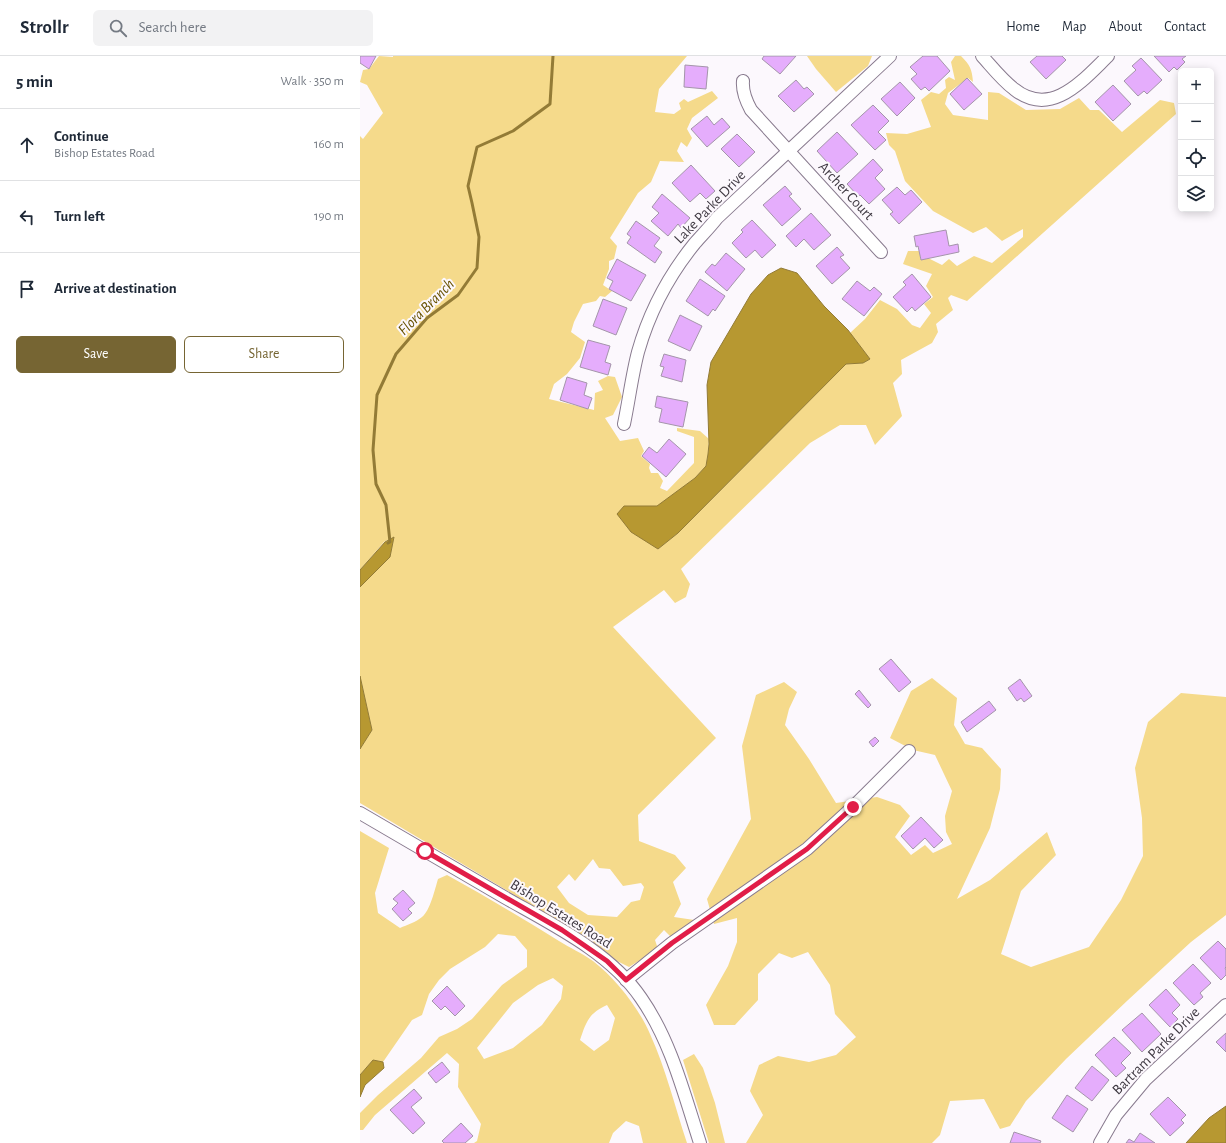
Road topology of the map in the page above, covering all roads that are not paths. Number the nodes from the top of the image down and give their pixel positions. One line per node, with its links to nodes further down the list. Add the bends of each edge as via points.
1 (890, 56): 5 (street, Lake Parke Drive)
2 (982, 56): 3 (street, via 1014,90 1040,100 1067,93)
3 (1108, 56)
4 (743, 81): 5 (street, Archer Court, via 747,104)
5 (788, 152): 6 (street, Archer Court); 7 (street, Lake Parke Drive, via 695,243 663,291 638,352)
6 (881, 252)
7 (624, 424)
8 (909, 751): 10 (street, via 807,849 672,943)
9 (360, 813): 10 (street, Bishop Estates Road, via 562,930 607,961)
10 (626, 980): 12 (street, Bishop Estates Road, via 641,997 665,1041)
11 (1226, 1005): 13 (street, Bartram Parke Drive, via 1146,1079 1116,1115)
12 (700, 1143)
13 (1100, 1143)

